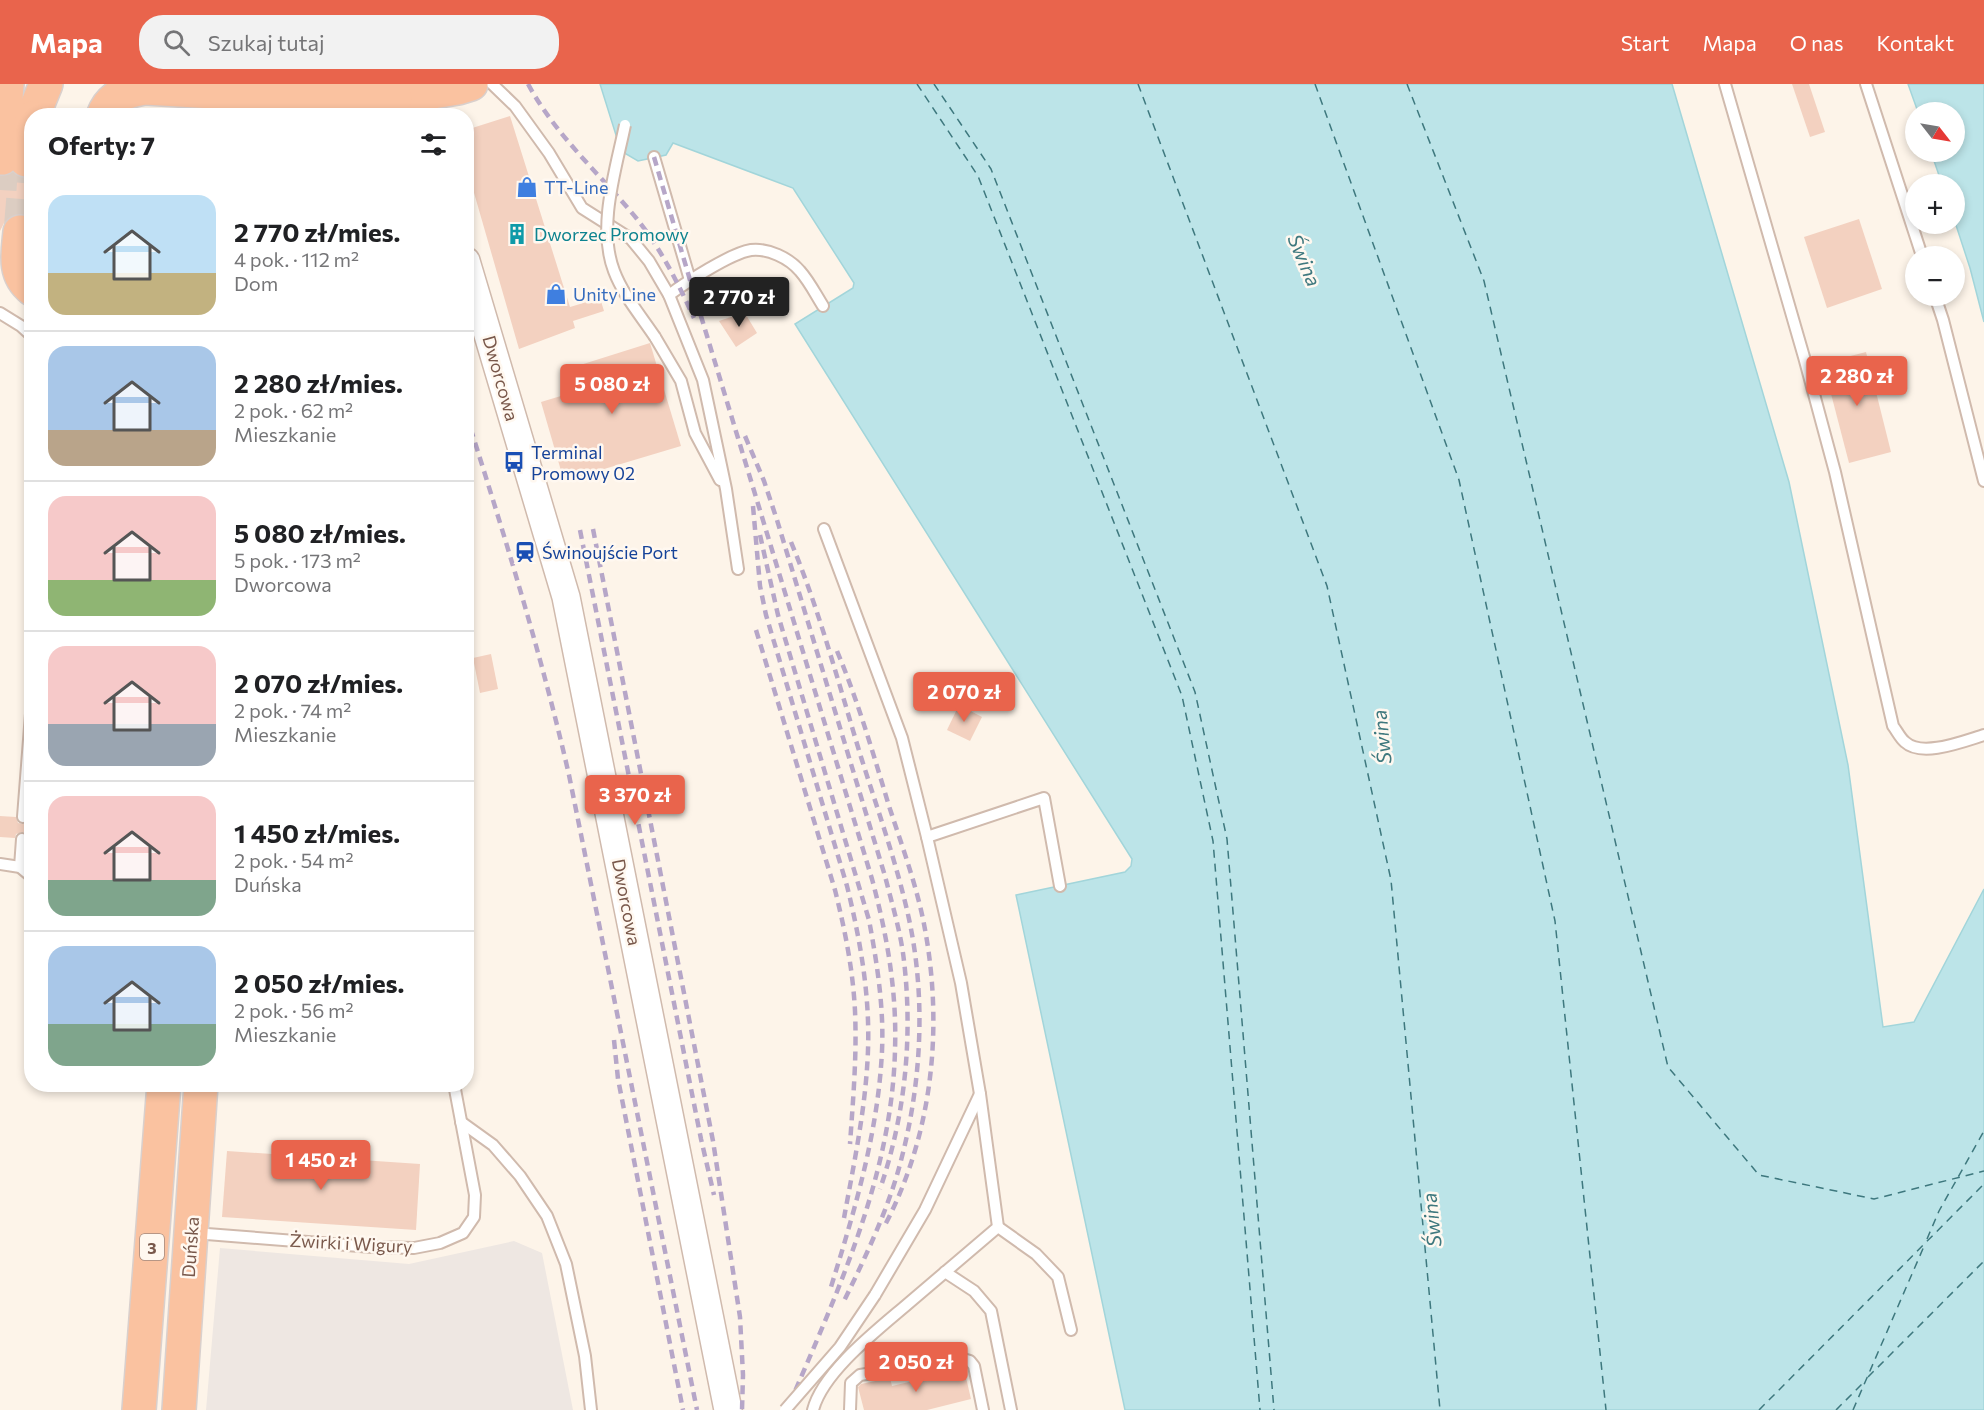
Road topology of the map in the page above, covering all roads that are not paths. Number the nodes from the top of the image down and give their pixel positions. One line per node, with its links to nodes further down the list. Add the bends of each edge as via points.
1 (46, 84): 11 (highway)
2 (492, 84): 21 (lane, via 515,106 582,208 631,239)
3 (1725, 84): 30 (lane, via 1829,449 1893,726 1905,743 1922,749)
4 (1866, 84): 17 (lane)
5 (145, 86): 7 (highway); 12 (highway, via 125,92)
6 (461, 86): 10 (highway)
7 (198, 87): 8 (highway)
8 (246, 89): 9 (highway)
9 (335, 91): 10 (highway)
10 (392, 91)
11 (15, 102): 15 (highway)
12 (106, 108)
13 (625, 126): 27 (lane, bridge, via 608,204 613,270 681,381 701,446)
14 (654, 157): 18 (lane)
15 (14, 159)
16 (20, 232): 19 (highway)
17 (1919, 246)
18 (690, 280): 21 (lane); 22 (lane, via 750,250 775,253 800,270)
19 (19, 283)
20 (474, 288): 51 (street, Dworcowa, via 566,597)
21 (669, 295): 27 (lane, via 703,380)
22 (823, 306)
23 (1938, 306): 26 (lane)
24 (0, 313): 25 (lane)
25 (24, 329)
26 (1984, 481)
27 (726, 489): 29 (lane)
28 (824, 529): 33 (lane, via 902,738)
29 (738, 568)
30 (1984, 735)
31 (24, 804): 32 (lane)
32 (23, 817)
33 (927, 837): 38 (lane, via 1044,798); 42 (lane, via 961,983)
34 (22, 839): 36 (lane)
35 (0, 864): 36 (lane)
36 (20, 867): 37 (lane)
37 (24, 870)
38 (1060, 886)
39 (163, 1092): 48 (highway, 3)
40 (200, 1092): 45 (highway, Duńska / 3)
41 (455, 1092): 43 (lane, Żwirki i Wigury)
42 (980, 1094): 44 (lane); 52 (lane, bridge, via 925,1210 875,1295 840,1347)
43 (461, 1122): 45 (lane, Żwirki i Wigury, via 475,1195 474,1217 464,1233 440,1243 414,1248 372,1247); 50 (lane, via 493,1145 547,1216 566,1264 585,1356)
44 (998, 1227): 46 (lane); 47 (lane, via 1036,1254 1058,1277)
45 (191, 1232): 49 (highway, Duńska / 3)
46 (945, 1272): 53 (lane, via 865,1341 827,1381); 56 (lane, via 974,1291 991,1311)
47 (1071, 1330)
48 (139, 1410)
49 (179, 1410)
50 (591, 1410)
51 (728, 1410)
52 (784, 1410)
53 (813, 1410)
54 (850, 1410): 55 (lane, via 851,1383 860,1375 963,1359 974,1366)
55 (983, 1410)
56 (1011, 1410)

